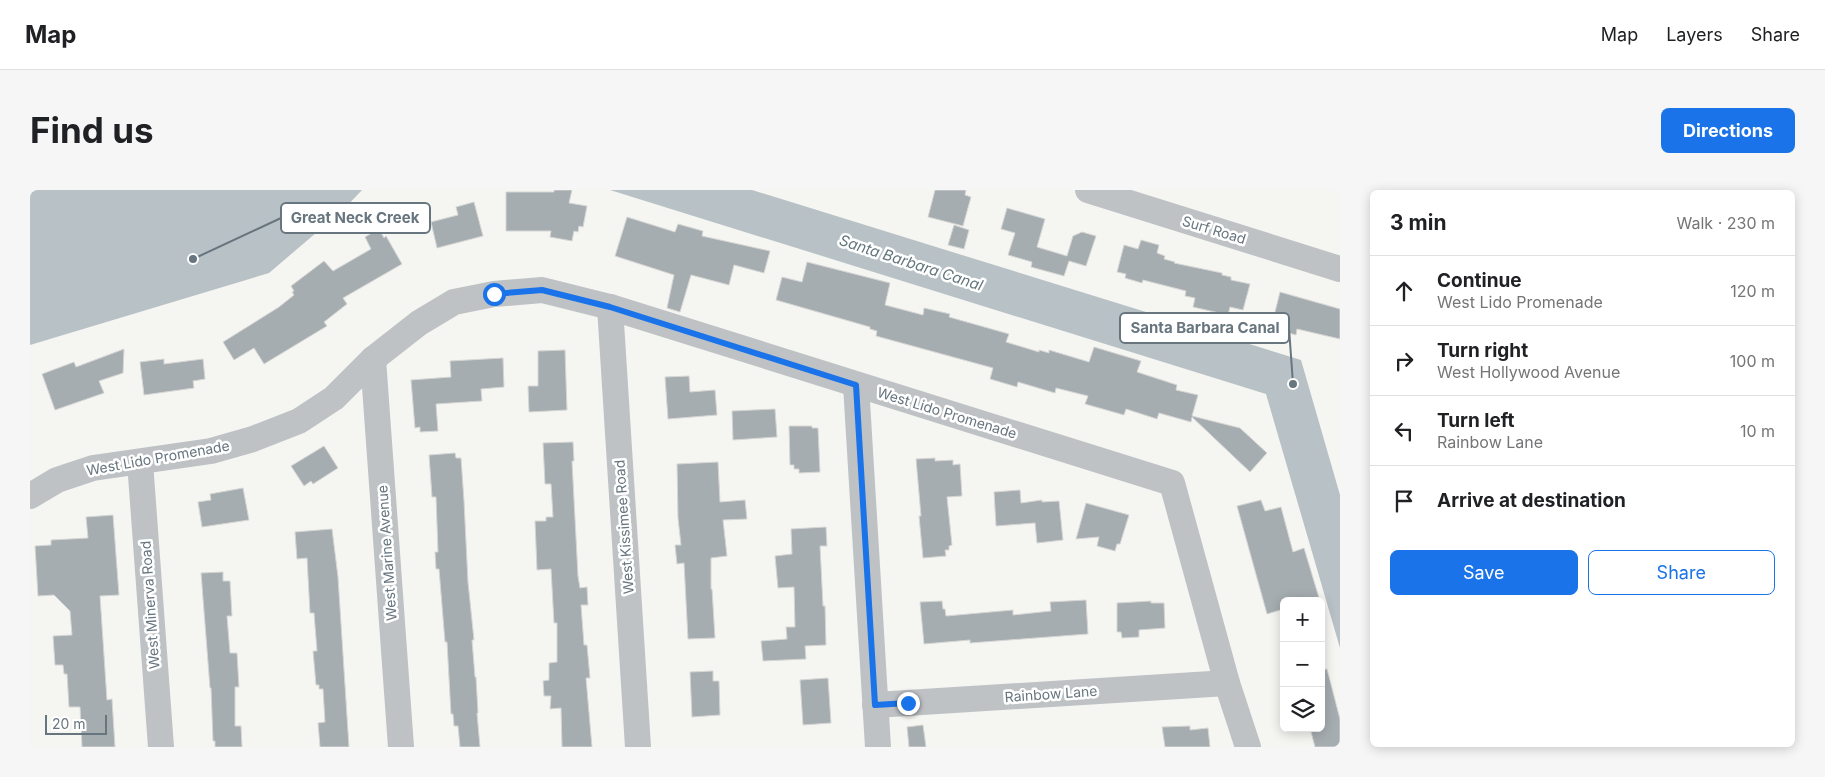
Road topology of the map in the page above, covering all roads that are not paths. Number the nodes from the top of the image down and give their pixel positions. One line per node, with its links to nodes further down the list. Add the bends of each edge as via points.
1 (1088, 190): 2 (street, Surf Road)
2 (1340, 269)
3 (610, 307): 4 (street, West Lido Promenade, via 542,290 494,294 454,302 419,323); 5 (street, West Lido Promenade); 12 (street, West Kissimee Road)
4 (373, 359): 6 (street, West Lido Promenade, via 334,398 299,421 211,451); 11 (street, West Marine Avenue)
5 (856, 385): 8 (street, West Lido Promenade, via 1172,483); 9 (street)
6 (140, 462): 7 (street, West Lido Promenade, via 93,468 57,480); 10 (street, West Minerva Road)
7 (30, 496)
8 (1227, 684): 9 (street, Rainbow Lane); 14 (street, West Lido Promenade)
9 (875, 705): 13 (street)
10 (161, 747)
11 (400, 747)
12 (638, 747)
13 (878, 747)
14 (1248, 747)

